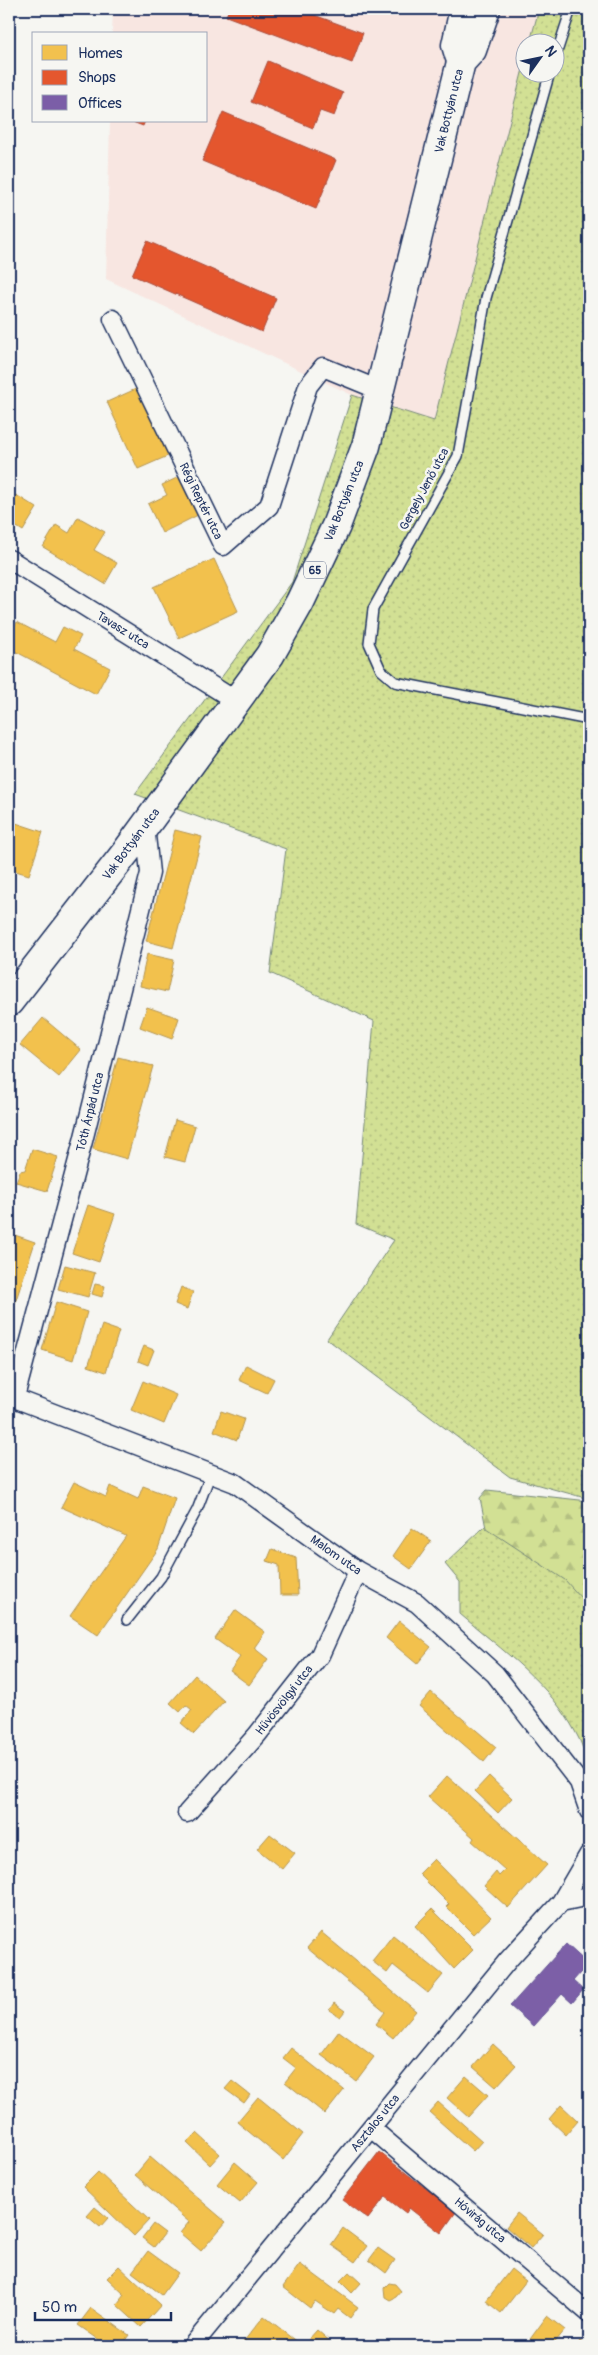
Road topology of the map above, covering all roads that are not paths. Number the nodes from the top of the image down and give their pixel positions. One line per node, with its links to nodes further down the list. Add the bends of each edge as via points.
1 (464, 9): 5 (main road, Vak Bottyán utca / 65, via 456,45)
2 (486, 9): 5 (main road, Vak Bottyán utca / 65, via 472,50)
3 (571, 9): 4 (lane)
4 (564, 32)
5 (461, 62): 8 (main road, Vak Bottyán utca / 65)
6 (547, 82): 11 (lane, Gergely Jenő utca, via 486,298 458,456 373,609 369,643 381,670 395,682)
7 (114, 319): 8 (street, Régi Reptér utca, via 223,546 269,506 308,386 323,367)
8 (379, 390): 10 (main road, Vak Bottyán utca / 65, via 366,446 336,526 300,602 270,655)
9 (9, 559): 10 (street, Tavasz utca)
10 (236, 701): 12 (main road, Vak Bottyán utca / 65)
11 (589, 720)
12 (145, 826): 13 (main road, Vak Bottyán utca / 65); 14 (street, Tóth Árpád utca, via 150,873 86,1131)
13 (9, 1002)
14 (12, 1396): 15 (street, Malom utca)
15 (211, 1473): 16 (street, Malom utca, via 235,1483); 17 (lane, via 198,1510 161,1577)
16 (358, 1571): 18 (street, Malom utca, via 417,1603 495,1674 579,1782); 19 (street, Hűvösvölgyi utca, via 320,1655 257,1735)
17 (127, 1620)
18 (589, 1811)
19 (186, 1813)
20 (589, 1854): 22 (street)
21 (589, 1896): 22 (street)
22 (561, 1902): 23 (street, Asztalos utca, via 509,1959)
23 (371, 2128): 24 (street, Hóvirág utca); 25 (street, Asztalos utca)
24 (589, 2313)
25 (192, 2346)

